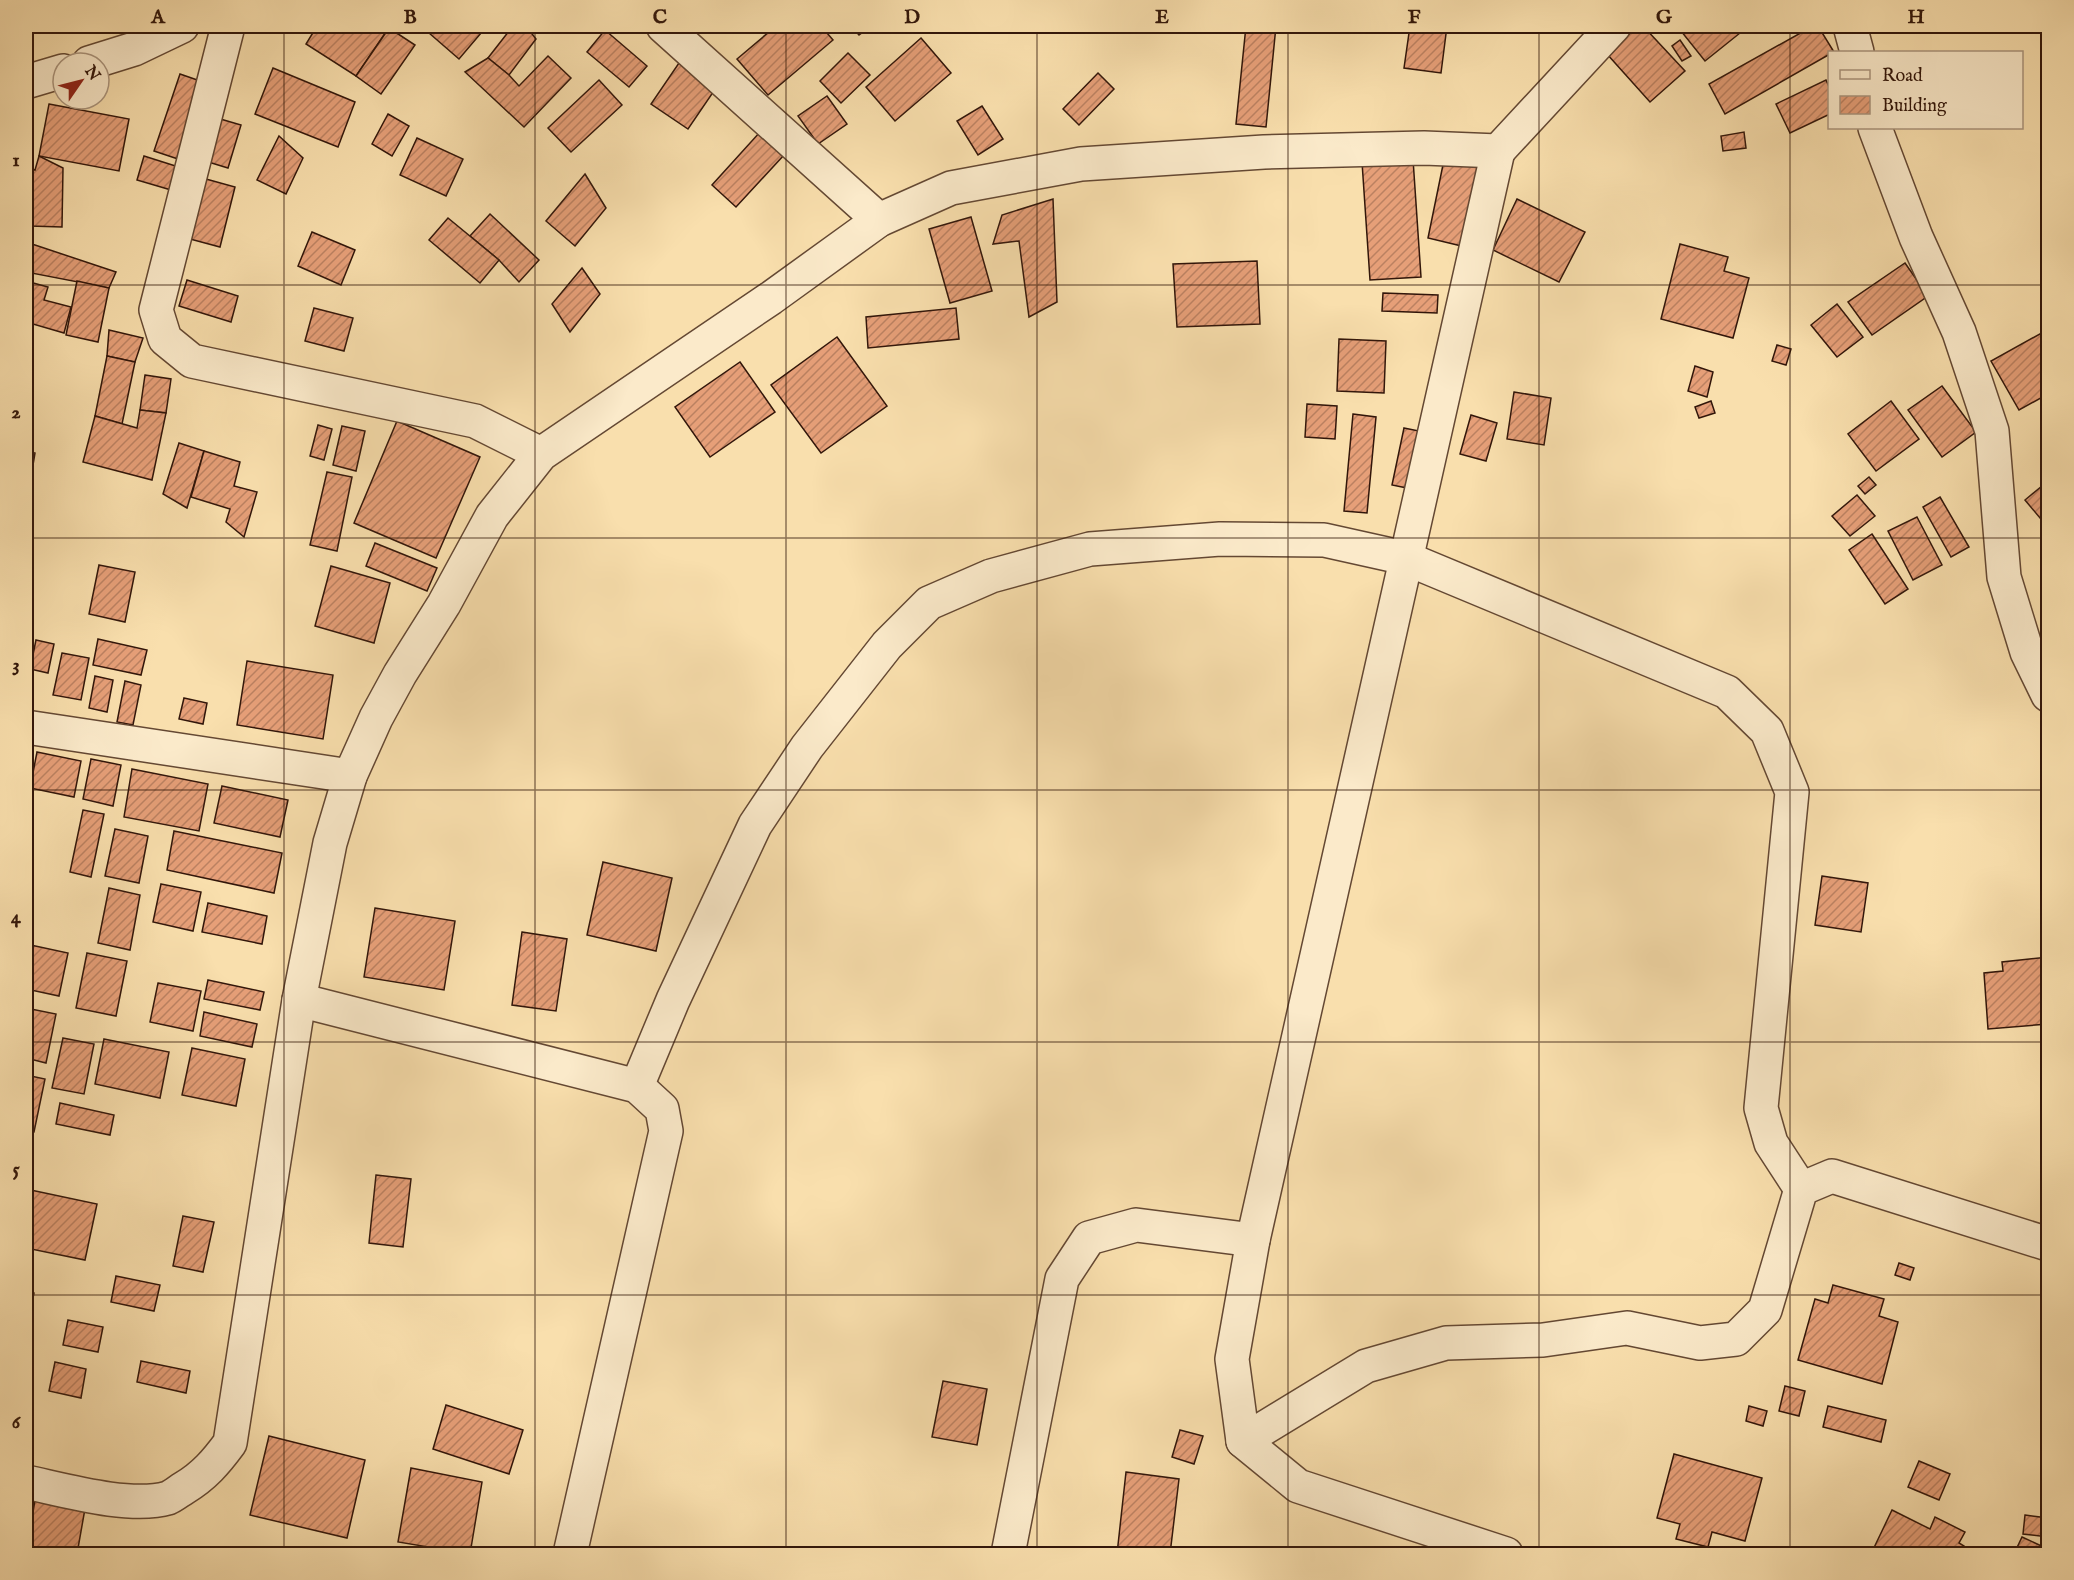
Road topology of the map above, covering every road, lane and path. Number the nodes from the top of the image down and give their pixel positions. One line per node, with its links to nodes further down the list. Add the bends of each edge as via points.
1 (182, 26): 7 (street)
2 (228, 26): 13 (street, via 156,310 165,339 192,361 475,421)
3 (663, 26): 12 (street)
4 (1614, 26): 11 (street)
5 (1850, 26): 6 (street)
6 (1857, 51)
7 (111, 56)
8 (51, 75): 9 (street)
9 (26, 82)
10 (1875, 129): 15 (street, via 1916,237 1959,332 1992,431 2004,577 2027,652)
11 (1498, 151): 12 (street, via 1424,148 1264,152 1081,164 951,188); 14 (street)
12 (879, 220): 13 (street)
13 (541, 454): 17 (street, via 492,516 400,674)
14 (1405, 558): 19 (street, via 1324,540 1220,539 1090,549 991,576 929,603 872,664 807,747 755,825 673,1000); 20 (street, via 1727,692 1767,731 1792,792 1761,1108 1771,1143); 21 (street)
15 (2049, 695)
16 (26, 727): 17 (street)
17 (350, 776): 18 (street, via 330,843)
18 (298, 1000): 19 (street); 24 (street, via 230,1443 214,1466 169,1498 136,1502)
19 (638, 1086): 25 (street, via 662,1109 666,1131)
20 (1801, 1189): 22 (street, via 1832,1176); 23 (street, via 1765,1310 1736,1339 1700,1343 1627,1328 1543,1340 1446,1343 1366,1366)
21 (1253, 1240): 23 (street, via 1232,1359); 26 (street, via 1136,1225 1089,1238 1062,1279)
22 (2049, 1244)
23 (1243, 1441): 27 (street, via 1298,1486)
24 (26, 1482)
25 (570, 1554)
26 (1008, 1554)
27 (1506, 1554)

